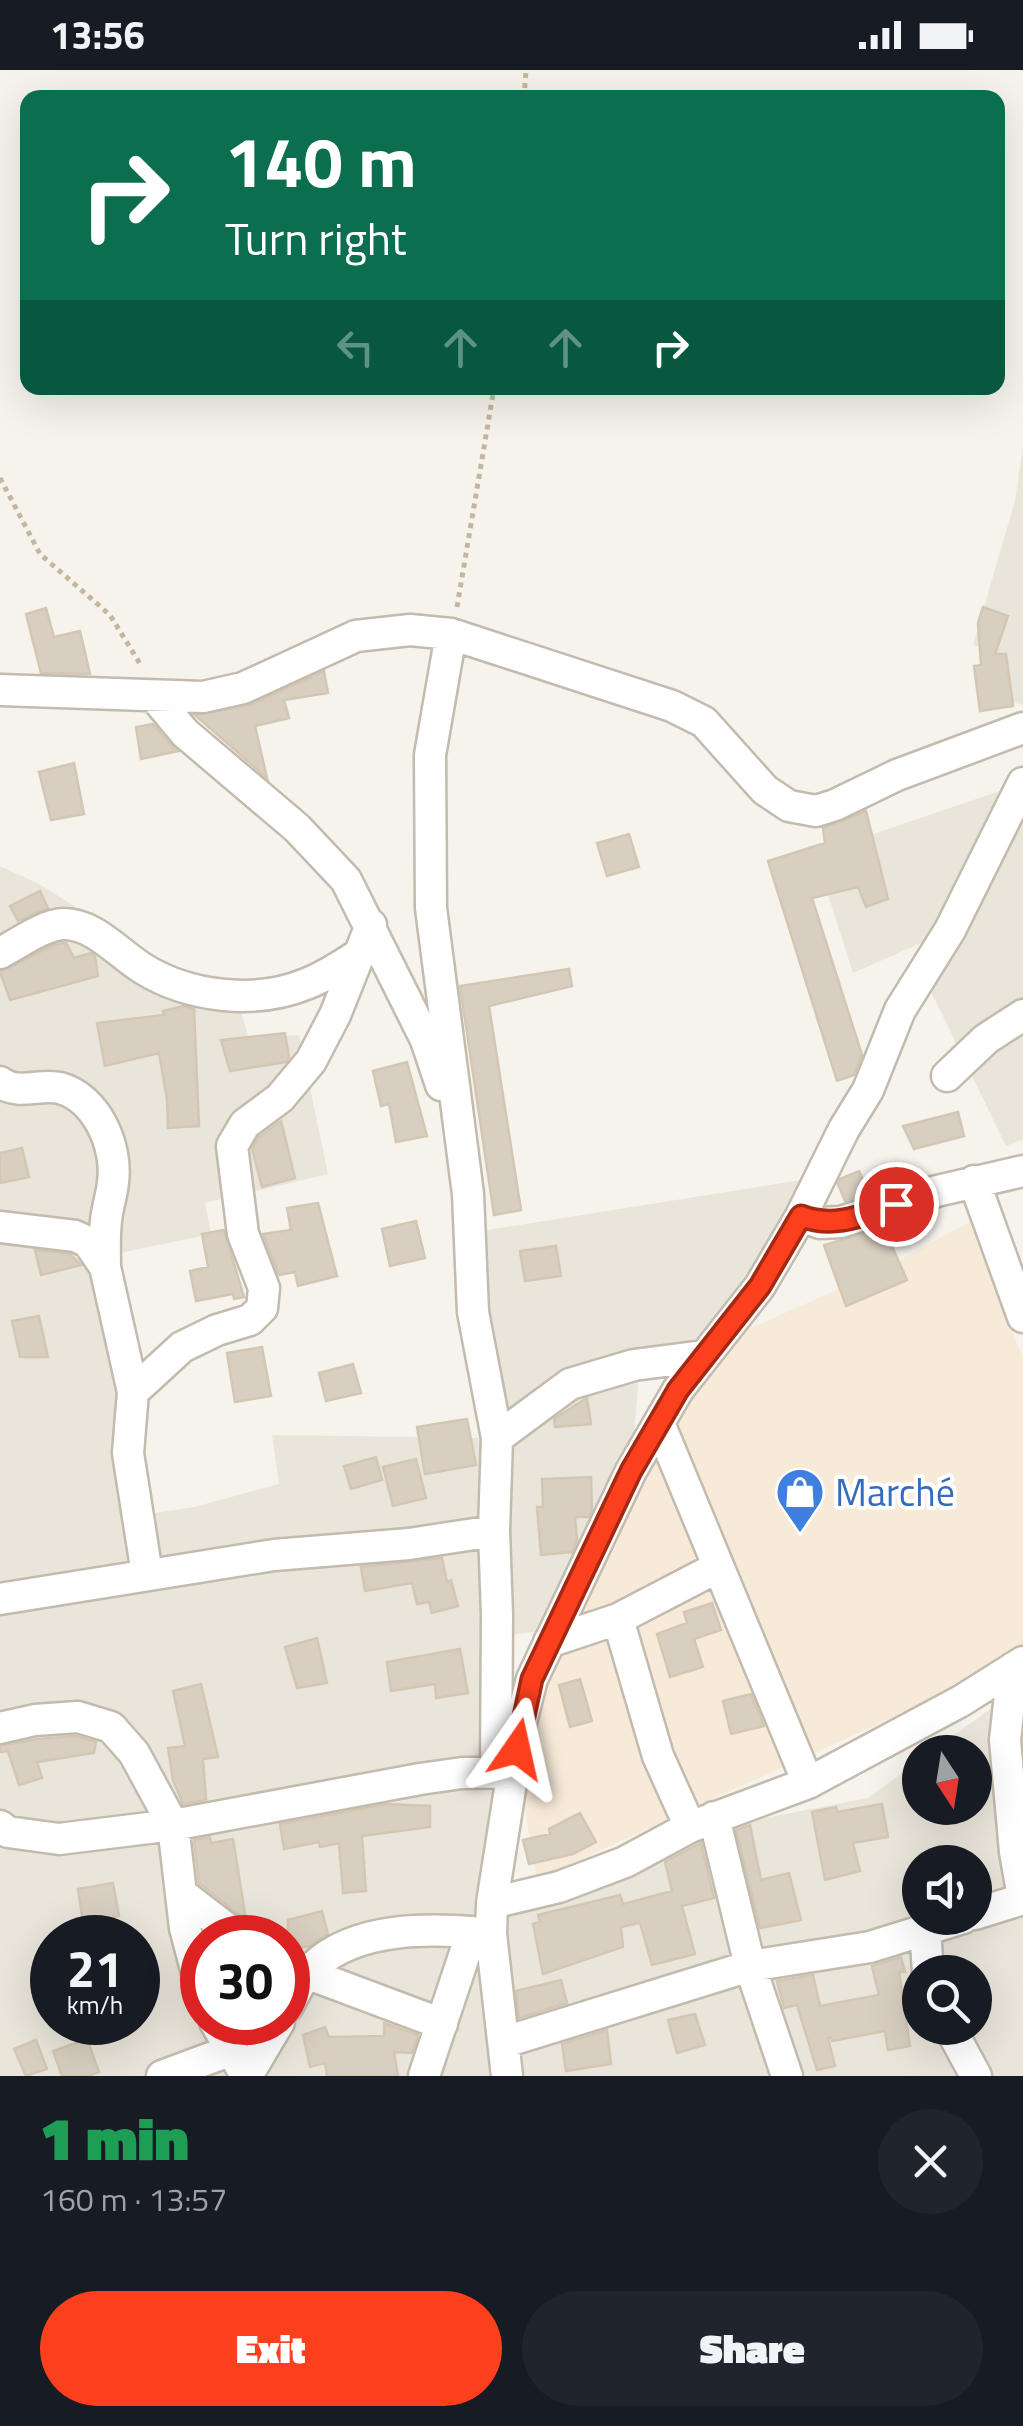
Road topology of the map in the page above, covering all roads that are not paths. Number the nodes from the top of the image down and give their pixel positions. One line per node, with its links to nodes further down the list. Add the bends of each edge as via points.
1 (451, 634): 3 (street, via 356,636 244,688); 4 (street, via 704,722 765,790 789,806 836,806 897,775); 12 (street, via 430,754 428,837)
2 (0, 690): 3 (street)
3 (155, 698): 6 (street, via 185,733 297,828 346,880)
4 (1023, 728)
5 (1023, 783): 15 (street, via 950,930 900,1010 868,1090)
6 (371, 925): 8 (street); 12 (street, via 426,1040)
7 (0, 953): 8 (street, via 58,924 78,926 178,987 244,995 305,985)
8 (360, 954): 20 (street, via 311,1061 232,1146 242,1234 261,1278 262,1308 250,1320 182,1346)
9 (1023, 1015): 10 (street)
10 (947, 1076)
11 (0, 1082): 17 (street, via 7,1088 58,1087 80,1098 104,1126 114,1181)
12 (462, 1144): 22 (street, via 473,1312)
13 (1023, 1171): 14 (street)
14 (974, 1181): 15 (street, via 841,1222); 18 (street)
15 (801, 1216): 19 (street, via 760,1286)
16 (0, 1227): 17 (street, via 75,1236 88,1242)
17 (105, 1267): 20 (street)
18 (1023, 1317)
19 (703, 1356): 21 (street); 22 (street, via 588,1376)
20 (133, 1392): 25 (street, via 128,1453)
21 (659, 1424): 24 (street); 28 (street)
22 (497, 1438): 23 (street)
23 (494, 1531): 25 (street); 31 (street)
24 (718, 1567): 27 (street); 32 (street)
25 (147, 1574): 26 (street)
26 (0, 1598)
27 (618, 1619): 28 (street); 33 (street, via 658,1756)
28 (549, 1642): 31 (street)
29 (1018, 1665): 32 (street); 36 (street, via 1005,1740)
30 (0, 1728): 34 (street, via 78,1717 111,1727 144,1769)
31 (505, 1772): 34 (street, via 321,1795); 39 (street)
32 (808, 1782): 33 (street)
33 (702, 1822): 39 (street, via 559,1888); 46 (street)
34 (173, 1825): 35 (street, via 59,1839 22,1836); 37 (street)
35 (0, 1826)
36 (1019, 1851): 38 (street)
37 (183, 1895): 41 (street); 42 (street)
38 (1023, 1898): 40 (street)
39 (492, 1903): 43 (street)
40 (992, 1908)
41 (184, 1915)
42 (209, 1915)
43 (482, 1933): 45 (street, via 384,1935); 48 (street); 49 (street)
44 (907, 1935): 46 (street)
45 (310, 1963)
46 (750, 1966): 49 (street); 58 (street)
47 (310, 1975): 48 (street)
48 (442, 2024): 56 (street)
49 (505, 2042): 57 (street)
50 (229, 2045): 53 (street)
51 (260, 2045): 53 (street)
52 (958, 2045): 54 (street)
53 (242, 2067): 55 (street)
54 (971, 2075)
55 (162, 2076)
56 (424, 2076)
57 (507, 2076)
58 (787, 2076)

